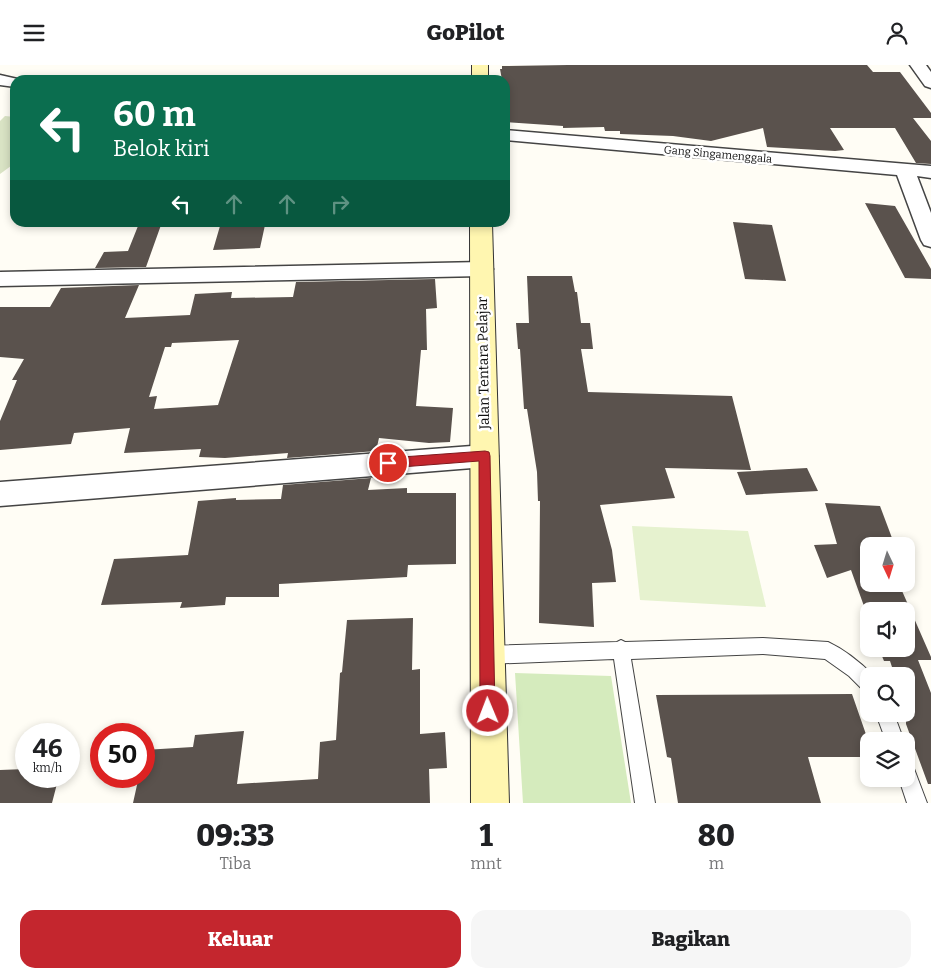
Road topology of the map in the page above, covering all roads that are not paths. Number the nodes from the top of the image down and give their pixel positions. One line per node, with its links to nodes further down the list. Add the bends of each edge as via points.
1 (918, 65): 2 (street)
2 (931, 83)
3 (510, 136): 5 (street, Gang Singamenggala)
4 (931, 172): 5 (street, Gang Singamenggala)
5 (908, 178): 7 (street)
6 (481, 227): 8 (main road, Jalan Tentara Pelajar)
7 (931, 240)
8 (482, 269): 9 (street); 10 (main road, Jalan Tentara Pelajar)
9 (0, 279)
10 (485, 456): 11 (street); 13 (main road, Jalan Tentara Pelajar)
11 (0, 494)
12 (621, 649): 13 (lane); 14 (lane, via 763,646 828,651); 17 (lane)
13 (486, 655): 16 (main road, Jalan Tentara Pelajar)
14 (860, 675)
15 (911, 787): 18 (lane)
16 (490, 803)
17 (645, 803)
18 (917, 803)

